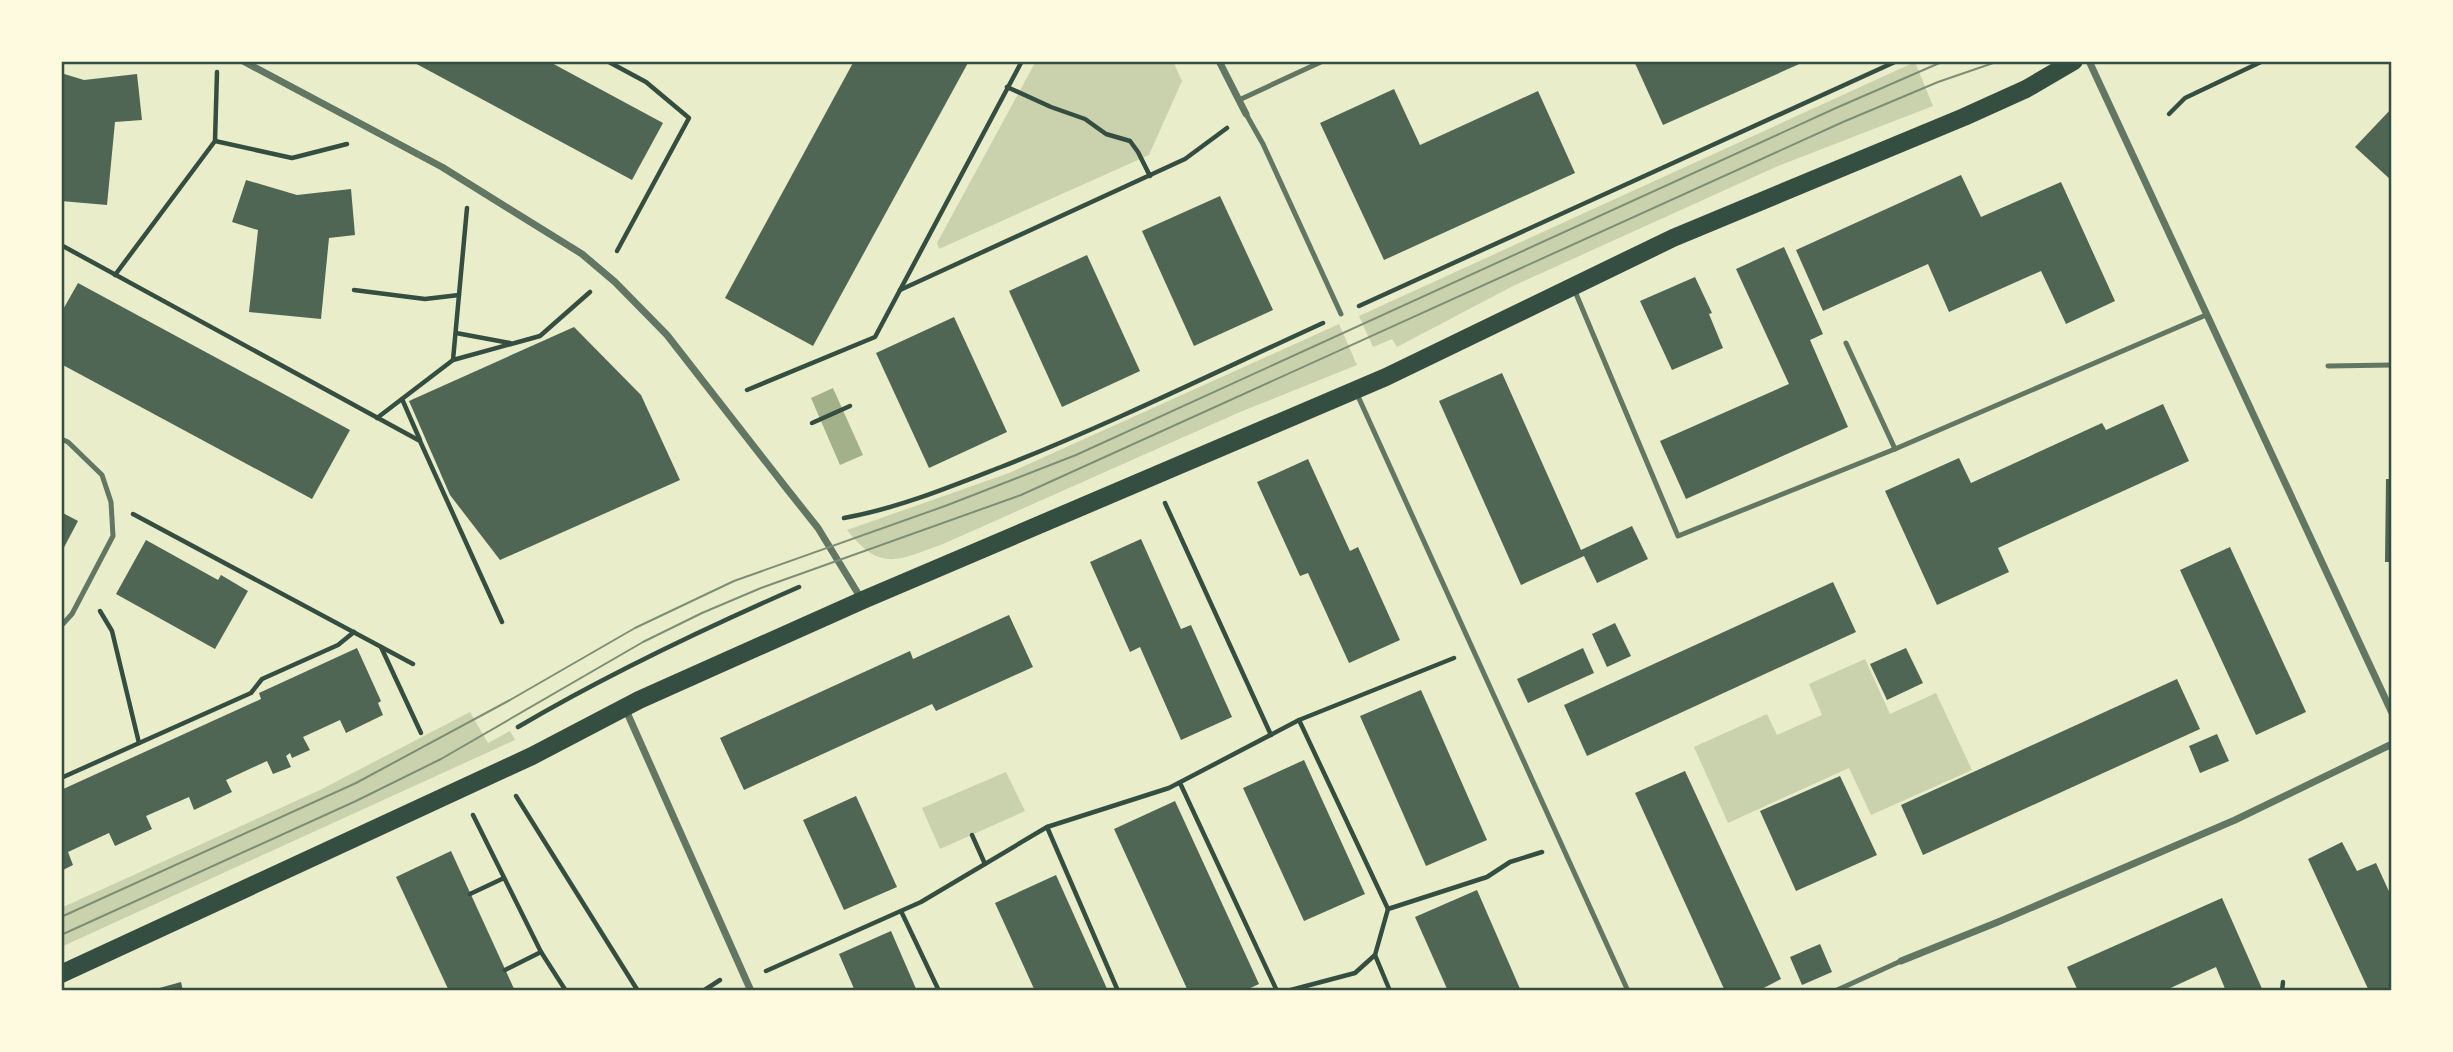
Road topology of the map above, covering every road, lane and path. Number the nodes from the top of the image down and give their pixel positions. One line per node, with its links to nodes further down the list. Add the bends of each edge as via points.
1 (243, 61): 49 (street, via 442,167 582,254 607,275 667,335 818,528)
2 (607, 61): 20 (path, via 646,82 689,118)
3 (1022, 61): 11 (path)
4 (1219, 61): 12 (street)
5 (1323, 61): 12 (lane)
6 (1897, 61): 27 (path)
7 (2074, 61): 22 (main road, via 1964,117 1673,238)
8 (2090, 61): 28 (street)
9 (2263, 61): 14 (path, via 2185,98)
10 (217, 72): 15 (path)
11 (1007, 86): 17 (path, via 1085,119 1105,134 1130,141); 24 (path)
12 (1238, 100): 13 (street)
13 (1246, 114): 17 (path, via 1185,159); 27 (lane)
14 (2169, 114)
15 (215, 141): 16 (path, via 292,158); 21 (path)
16 (349, 143)
17 (1150, 176): 24 (path)
18 (467, 206): 26 (path)
19 (61, 245): 21 (path)
20 (617, 251)
21 (115, 275): 39 (path)
22 (1573, 287): 36 (main road); 43 (lane, via 1678,536)
23 (354, 290): 26 (path, via 425,299)
24 (900, 290): 35 (path, via 875,337)
25 (590, 292): 30 (path, via 540,336)
26 (459, 295): 29 (path)
27 (1341, 314): 46 (path, via 1056,445 942,491)
28 (2206, 315): 43 (lane); 57 (street)
29 (456, 333): 30 (path); 32 (path)
30 (512, 344): 32 (path)
31 (1846, 344): 43 (lane)
32 (453, 360): 37 (path)
33 (2392, 365): 34 (lane)
34 (2328, 366)
35 (747, 390)
36 (1355, 390): 49 (main road); 54 (lane)
37 (402, 399): 39 (path); 42 (path)
38 (850, 406): 40 (path)
39 (377, 418): 42 (path)
40 (812, 424)
41 (61, 439): 45 (lane, via 102,475)
42 (420, 441): 50 (path)
43 (1895, 449)
44 (1161, 496): 61 (path)
45 (111, 502): 48 (lane, via 113,536); 52 (path)
46 (845, 518)
47 (799, 587): 59 (path, via 692,634)
48 (82, 595): 51 (lane); 62 (path, via 96,604 112,631)
49 (863, 600): 56 (main road)
50 (502, 622)
51 (61, 626)
52 (354, 632): 53 (path); 62 (path, via 338,645 261,679 251,693)
53 (381, 647): 55 (path); 60 (path)
54 (1473, 651): 58 (path); 70 (lane)
55 (413, 664)
56 (624, 707): 80 (main road, via 532,756); 81 (street)
57 (2392, 713)
58 (1299, 720): 61 (path); 74 (path)
59 (517, 728)
60 (421, 733)
61 (1271, 735): 65 (path)
62 (139, 743): 64 (path)
63 (2392, 744): 78 (street, via 2235,820)
64 (61, 778)
65 (1180, 783): 68 (path); 88 (path)
66 (513, 792): 84 (path)
67 (471, 811): 72 (path)
68 (1047, 827): 71 (path); 87 (path)
69 (972, 835): 71 (path)
70 (1562, 846): 74 (path, via 1510,862 1487,877); 91 (lane)
71 (985, 864): 75 (path)
72 (503, 878): 73 (path); 76 (path)
73 (470, 894)
74 (1388, 909): 77 (path)
75 (901, 911): 81 (path, via 772,969); 86 (path)
76 (541, 952): 79 (path); 83 (path)
77 (1375, 956): 89 (path, via 1356,973); 90 (path)
78 (1900, 961): 92 (lane)
79 (505, 970)
80 (61, 974)
81 (744, 975): 85 (street)
82 (2283, 982): 93 (path)
83 (566, 991)
84 (638, 991)
85 (751, 991)
86 (939, 991)
87 (1118, 991)
88 (1277, 991)
89 (1287, 991)
90 (1390, 991)
91 (1628, 991)
92 (1835, 991)
93 (2282, 991)

